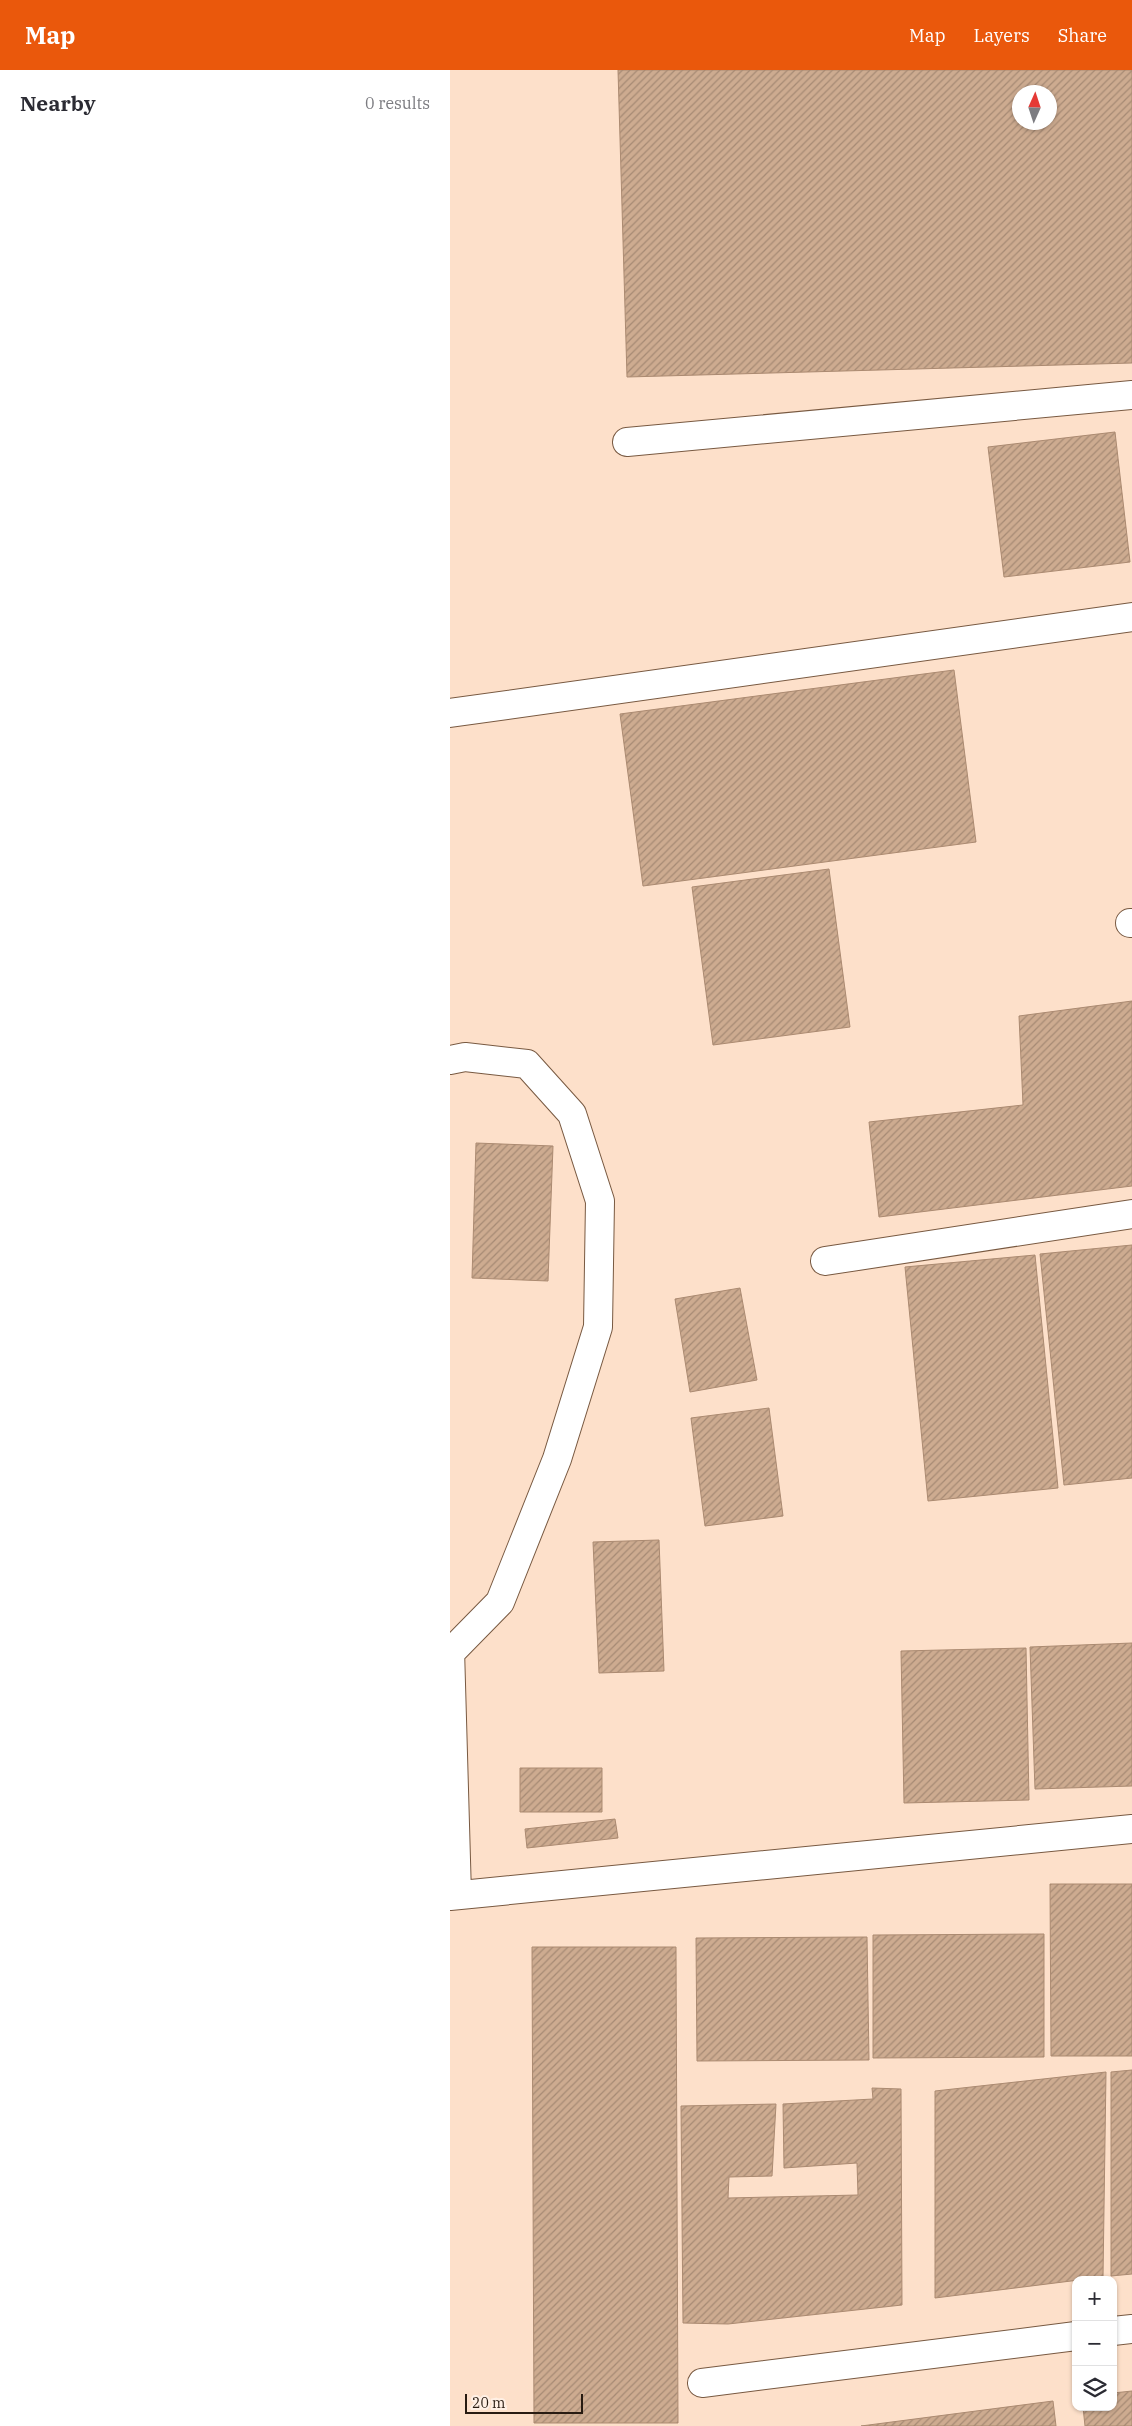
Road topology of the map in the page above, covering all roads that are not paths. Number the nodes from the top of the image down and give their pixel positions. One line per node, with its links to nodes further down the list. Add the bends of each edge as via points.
1 (1132, 395): 2 (street)
2 (628, 442)
3 (1132, 617): 4 (street)
4 (450, 713)
5 (450, 1060): 8 (street, via 465,1057 526,1064 572,1114 600,1201 598,1326 557,1458 500,1602)
6 (1132, 1214): 7 (street)
7 (825, 1261)
8 (451, 1650): 10 (street)
9 (1132, 1828): 10 (street)
10 (454, 1896)
11 (1132, 2329): 12 (street)
12 (1117, 2331)
13 (1072, 2336): 14 (street)
14 (702, 2382)

